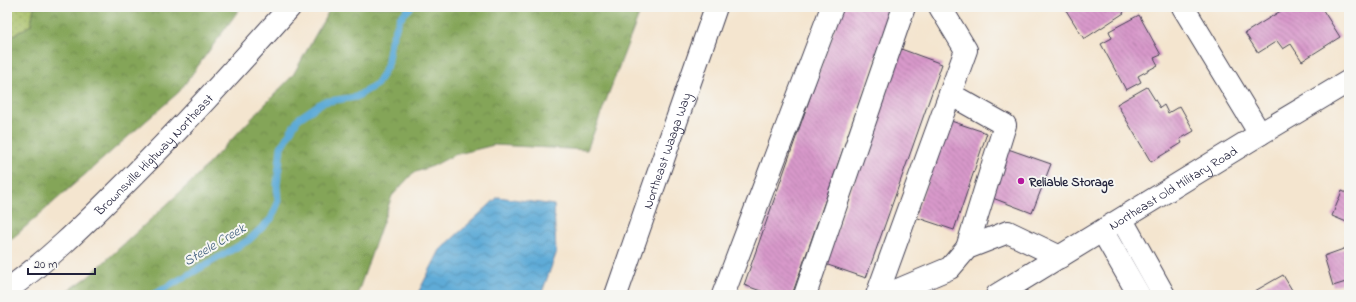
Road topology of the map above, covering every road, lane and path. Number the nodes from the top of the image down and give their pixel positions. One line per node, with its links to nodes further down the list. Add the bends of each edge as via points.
1 (290, 7): 14 (main road, Brownsville Highway Northeast, via 138,171 60,247)
2 (716, 7): 15 (main road, Northeast Waaga Way)
3 (832, 7): 16 (main road)
4 (904, 7): 17 (main road)
5 (940, 7): 8 (main road, via 966,50)
6 (1182, 7): 9 (main road)
7 (1349, 81): 9 (main road, Northeast Old Military Road)
8 (950, 94): 12 (main road, via 1005,125); 18 (main road)
9 (1260, 134): 10 (main road, Northeast Old Military Road)
10 (1122, 220): 11 (main road, Northeast Old Military Road); 22 (main road)
11 (1103, 232): 13 (main road, Northeast Old Military Road); 21 (main road)
12 (967, 248): 13 (main road, via 1008,232); 19 (main road, via 950,268)
13 (1060, 257): 20 (main road, Northeast Old Military Road)
14 (7, 290)
15 (616, 295)
16 (723, 295)
17 (805, 295)
18 (877, 295)
19 (886, 295)
20 (997, 295)
21 (1139, 295)
22 (1164, 295)

